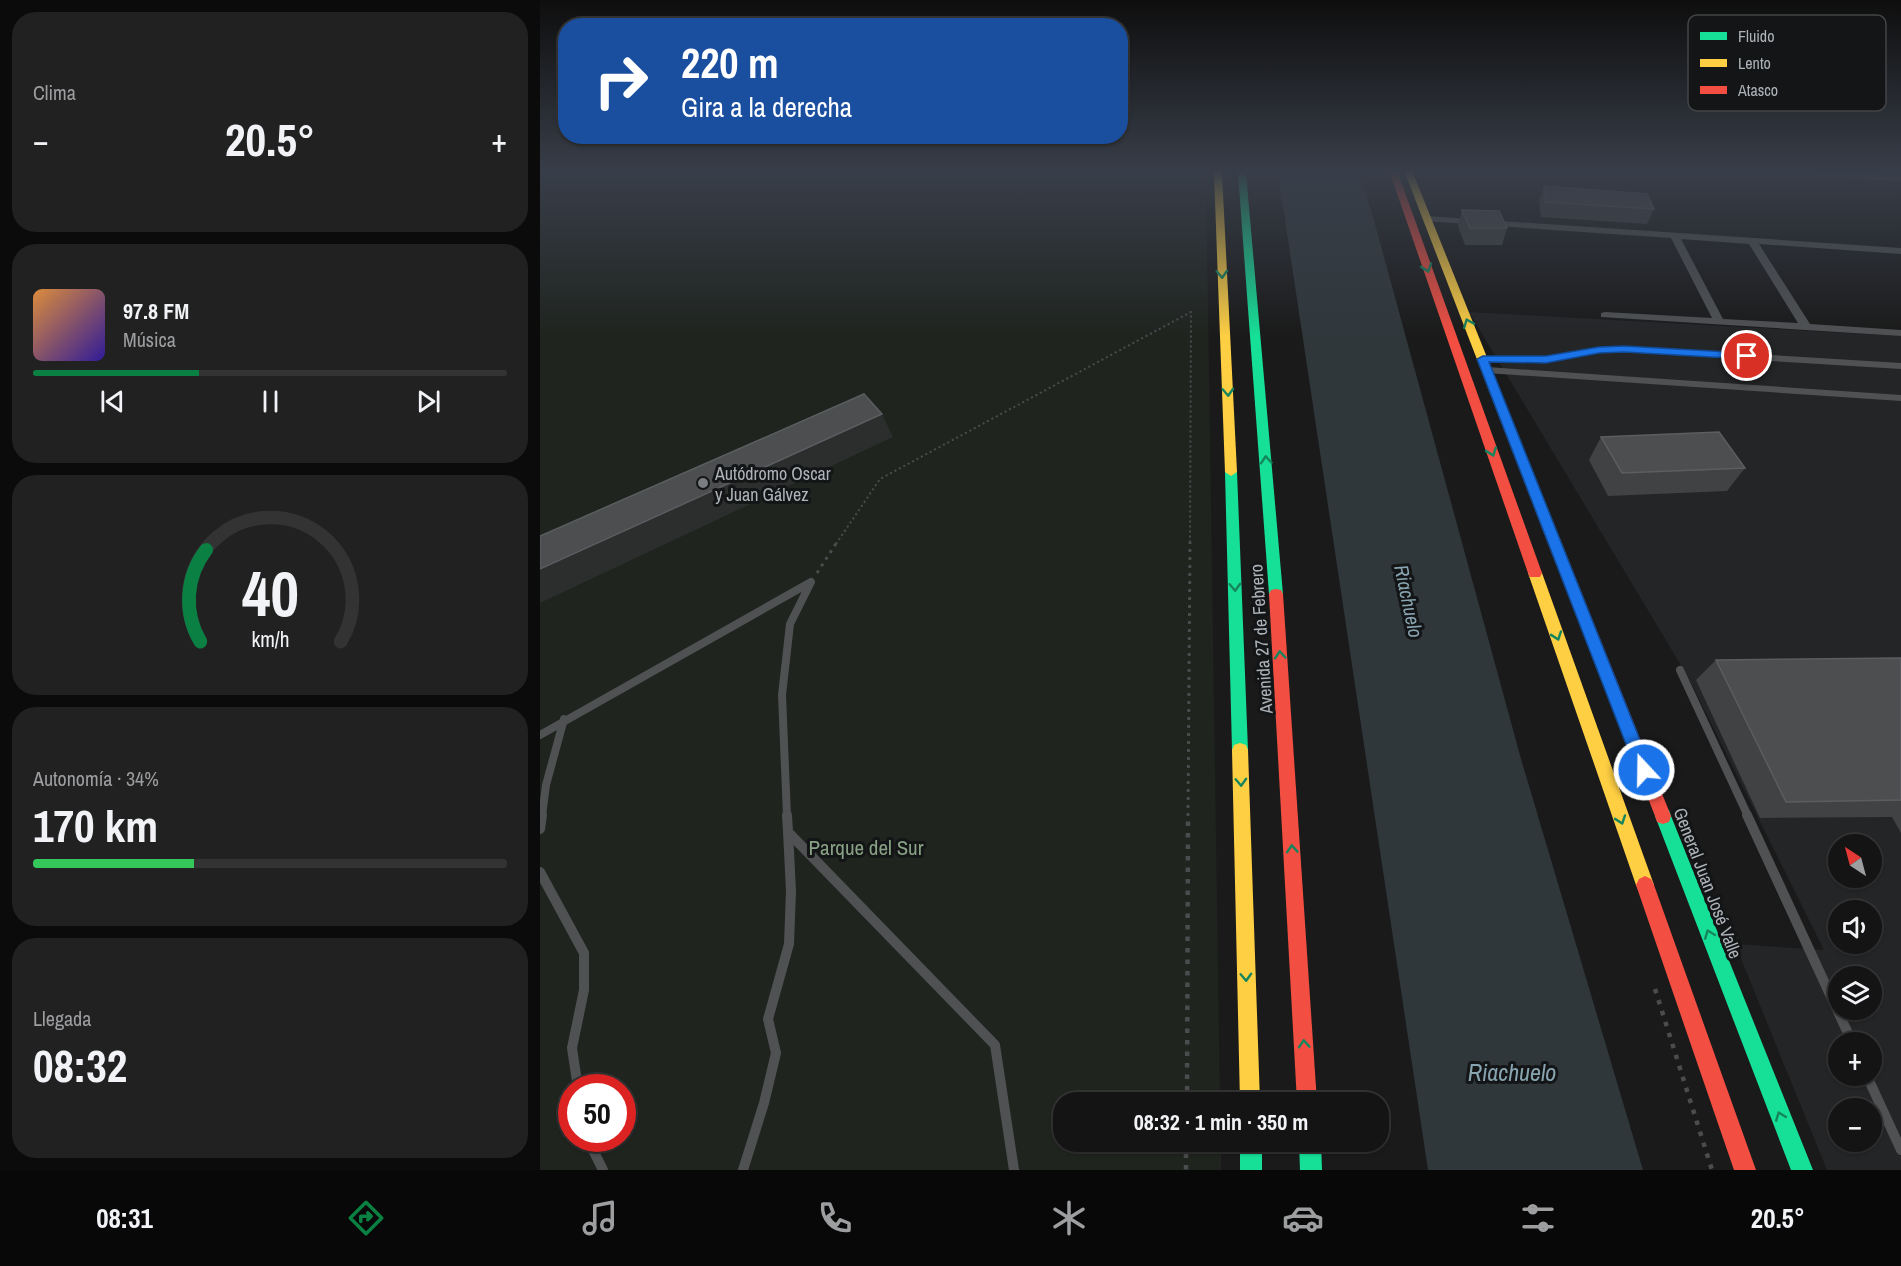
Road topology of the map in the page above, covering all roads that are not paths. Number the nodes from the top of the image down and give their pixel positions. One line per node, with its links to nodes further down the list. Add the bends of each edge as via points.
1 (1220, 228): 25 (main road, Avenida 27 de Febrero, one-way to 25)
2 (1246, 228): 26 (main road, Avenida 27 de Febrero, one-way to 2, via 1275,575)
3 (1413, 228): 36 (main road, one-way to 36)
4 (1430, 228): 13 (main road, General Juan José Valle, one-way to 4)
5 (1552, 228): 6 (street)
6 (1675, 236): 7 (street); 10 (street)
7 (1752, 240): 8 (street); 11 (street)
8 (1901, 251)
9 (1605, 315): 10 (street)
10 (1719, 322): 11 (street)
11 (1806, 327): 12 (street)
12 (1901, 333)
13 (1485, 364): 14 (lane, via 1624,349); 15 (lane); 37 (main road, General Juan José Valle, one-way to 13)
14 (1901, 366)
15 (1901, 398)
16 (1680, 670): 22 (lane)
17 (564, 719): 18 (lane); 19 (lane, via 546,785); 20 (lane, via 811,582 790,624 782,695)
18 (540, 735)
19 (540, 829)
20 (788, 832): 32 (lane, via 789,944 768,1019 776,1053); 33 (lane, via 995,1045)
21 (540, 872): 23 (lane, via 584,953 584,990 572,1048)
22 (1847, 1032)
23 (577, 1074)
24 (1872, 1086): 27 (lane)
25 (1250, 1092)
26 (1306, 1092)
27 (1901, 1150)
28 (593, 1152): 31 (lane)
29 (1251, 1152): 34 (main road)
30 (1310, 1152): 35 (main road)
31 (603, 1170)
32 (743, 1170)
33 (1014, 1170)
34 (1251, 1170)
35 (1311, 1170)
36 (1745, 1170)
37 (1802, 1170)

